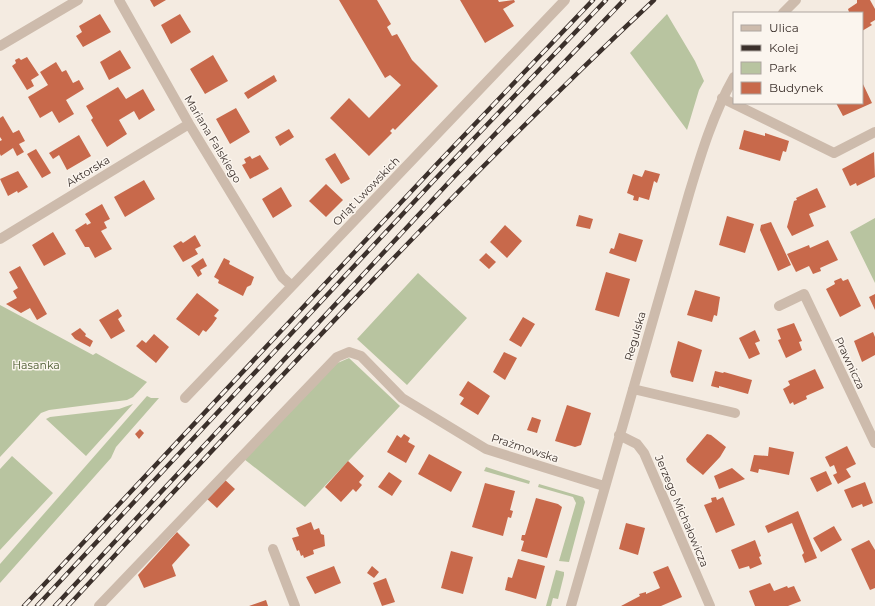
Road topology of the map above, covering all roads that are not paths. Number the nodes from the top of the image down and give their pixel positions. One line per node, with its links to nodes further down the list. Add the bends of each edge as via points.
1 (78, 0): 6 (street)
2 (119, 0): 11 (street, Mariana Falskiego)
3 (565, 0): 14 (street, Orląt Lwowskich)
4 (796, 0): 5 (street)
5 (784, 12)
6 (0, 46)
7 (733, 79): 8 (street, Regulska)
8 (722, 98): 9 (street); 16 (street, Regulska, via 691,187)
9 (733, 103)
10 (734, 104): 12 (street, via 834,153)
11 (189, 124): 13 (street, Aktorska); 14 (street, Mariana Falskiego, via 282,277)
12 (875, 132)
13 (0, 238)
14 (292, 286): 17 (street, Orląt Lwowskich)
15 (779, 306): 20 (street, Prawnicza, via 804,294)
16 (633, 389): 18 (street); 19 (street, Regulska)
17 (185, 398)
18 (735, 413)
19 (619, 435): 21 (street, Regulska); 26 (street, Jerzego Michałowicza, via 636,444 644,453)
20 (875, 443)
21 (604, 486): 23 (street, Prażmowska, via 486,449 402,398 361,356 348,352 337,357); 25 (street, Regulska)
22 (273, 549): 24 (street)
23 (99, 606)
24 (295, 606)
25 (571, 606)
26 (710, 606)

